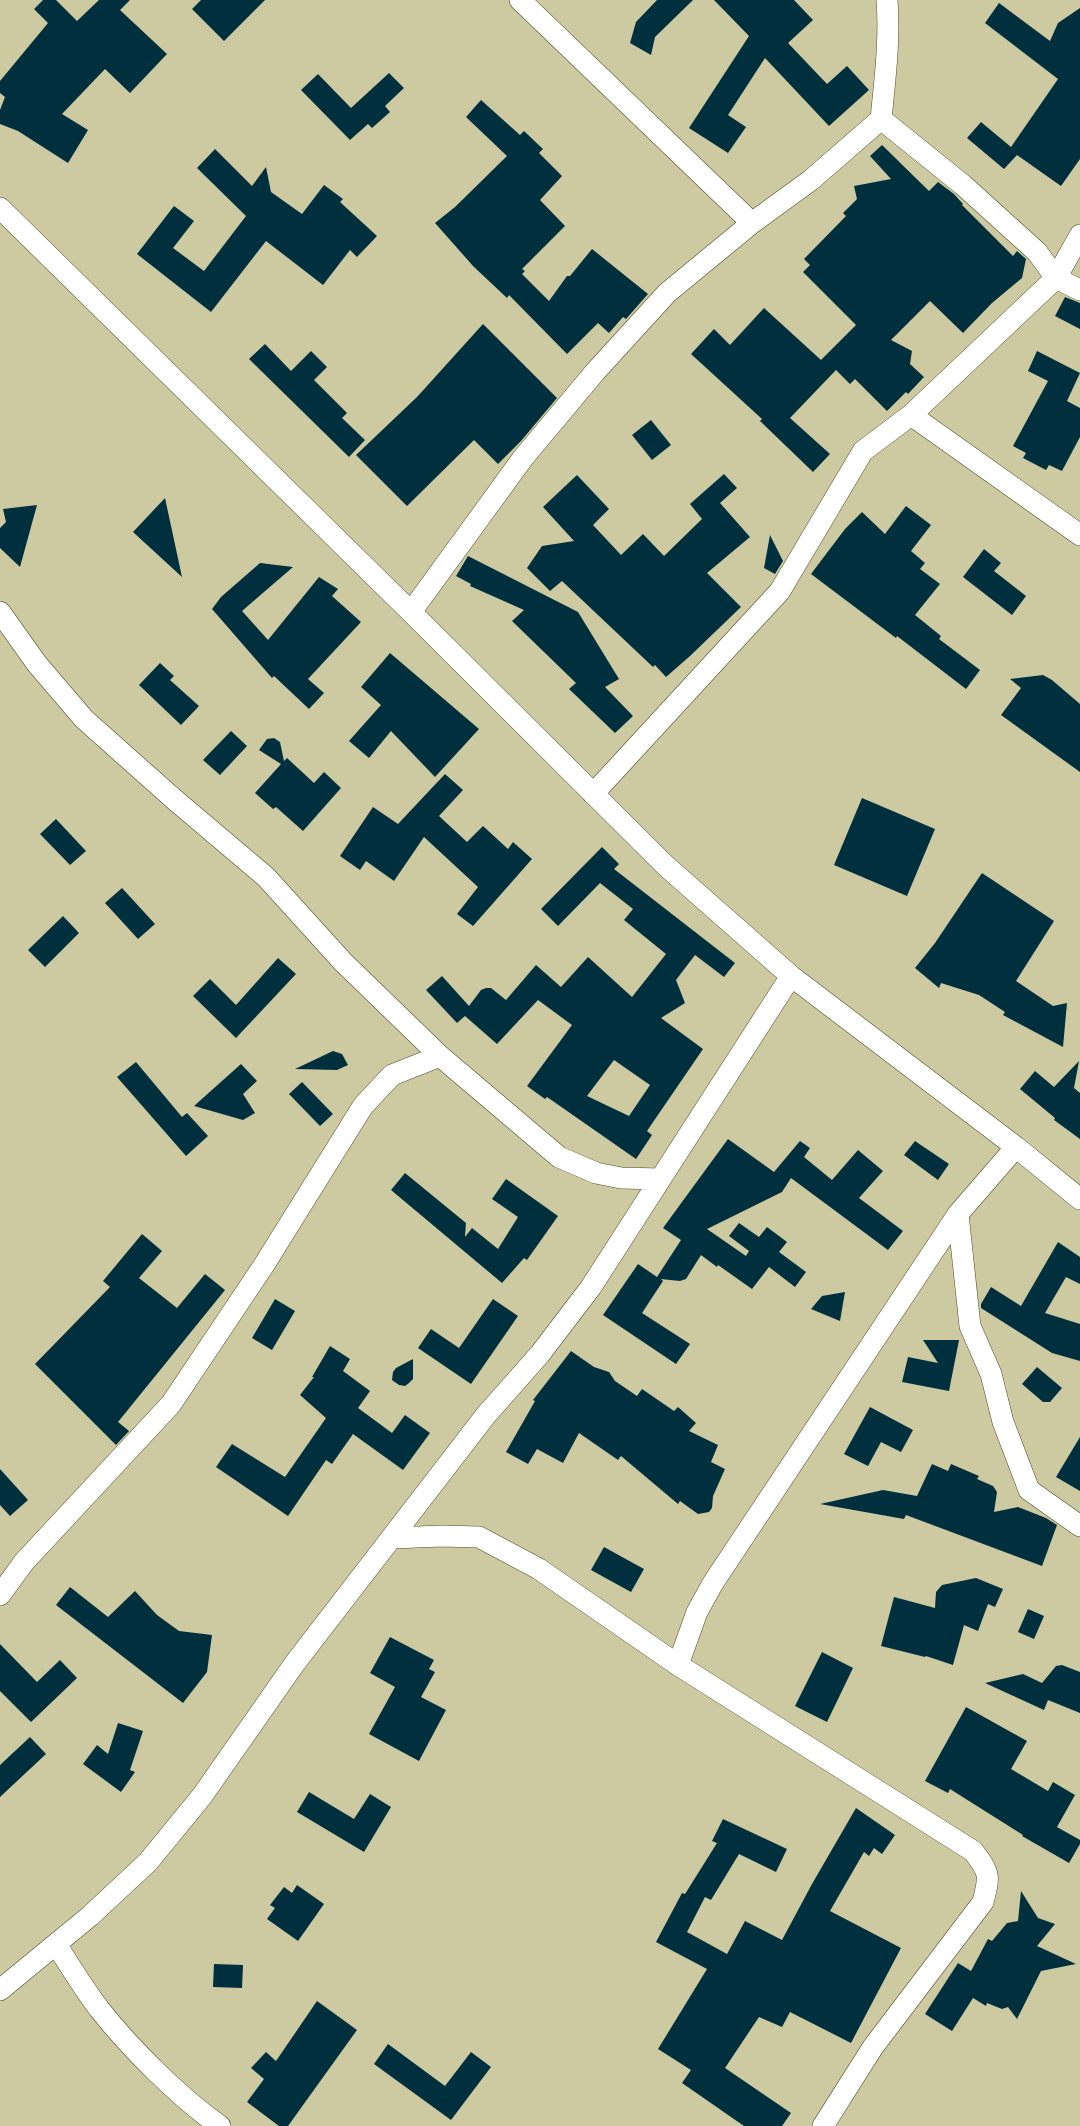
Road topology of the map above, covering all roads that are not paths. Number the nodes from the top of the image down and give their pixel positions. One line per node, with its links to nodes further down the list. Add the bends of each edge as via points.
1 (520, 0): 5 (street)
2 (886, 0): 3 (street, via 886,72)
3 (881, 119): 5 (street, via 811,180); 7 (street, via 1037,252)
4 (0, 208): 12 (street)
5 (752, 223): 12 (street, via 667,293 595,372 522,458)
6 (1080, 235): 7 (street)
7 (1056, 278): 8 (street); 9 (street)
8 (1080, 290)
9 (911, 416): 10 (street); 13 (street, via 863,451 780,591)
10 (1080, 535)
11 (0, 612): 15 (street, via 36,664 84,719 266,877 343,962)
12 (411, 612): 13 (street)
13 (593, 794): 14 (street, via 666,866)
14 (791, 976): 16 (street); 17 (street)
15 (440, 1056): 17 (street, via 559,1156 596,1173); 22 (street, via 392,1075 363,1106 171,1404 24,1562)
16 (1016, 1147): 18 (street); 19 (street)
17 (660, 1179): 21 (street, via 591,1287)
18 (1080, 1198)
19 (958, 1214): 20 (street, via 970,1326 991,1374 1003,1422 1029,1490); 23 (street, via 712,1583)
20 (1080, 1526)
21 (392, 1538): 23 (street, via 479,1537 539,1569); 24 (street, via 162,1845 140,1870)
22 (0, 1595)
23 (678, 1665): 27 (street, via 973,1851 986,1867 989,1881 982,1902 873,2047)
24 (56, 1944): 25 (street); 26 (street, via 99,2009)
25 (0, 1990)
26 (207, 2122)
27 (823, 2126)

